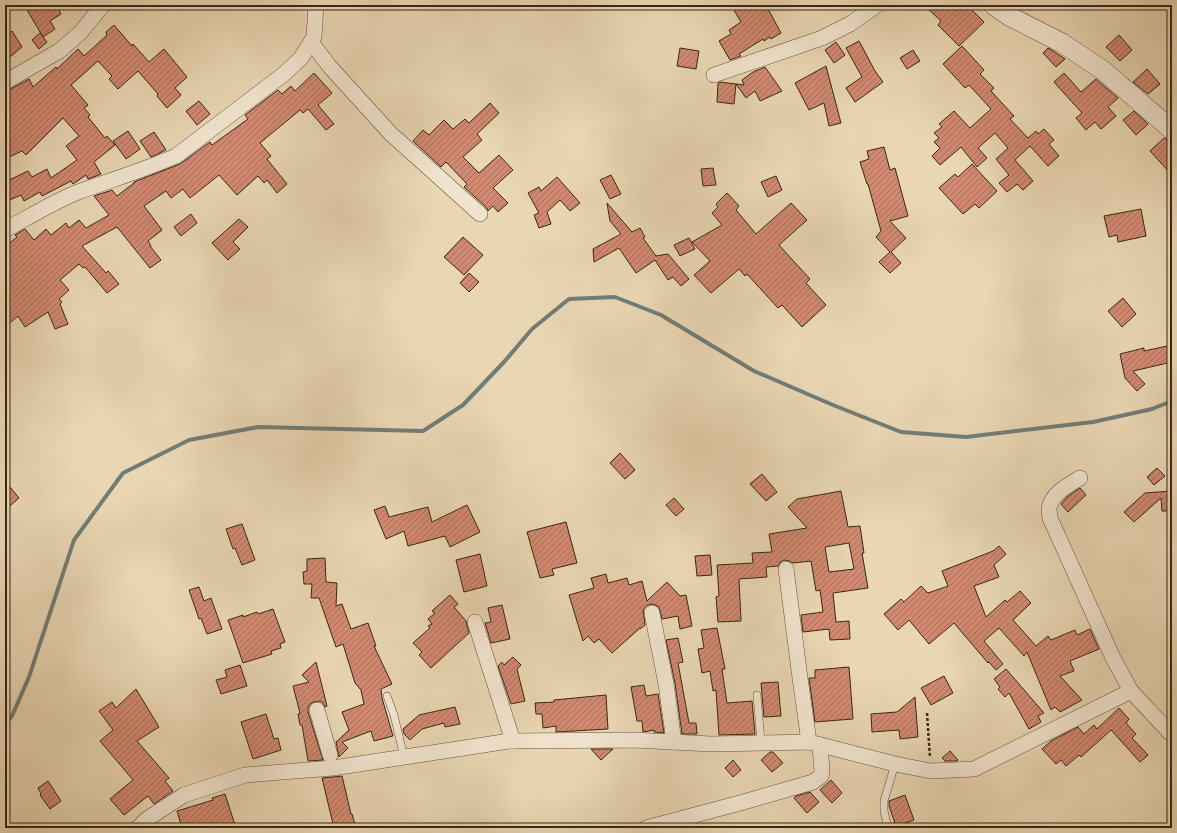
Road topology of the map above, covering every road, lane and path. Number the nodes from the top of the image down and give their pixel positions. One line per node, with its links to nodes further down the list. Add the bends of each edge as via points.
1 (103, 5): 7 (street, via 80,33 59,50)
2 (316, 5): 5 (street, via 314,37)
3 (877, 5): 6 (street, via 850,24 822,38)
4 (994, 5): 8 (street, via 1009,16 1062,43 1104,71)
5 (311, 42): 9 (street, via 330,67 391,134); 10 (street, via 301,58 284,74 176,156 77,193)
6 (714, 75)
7 (5, 82)
8 (1172, 130)
9 (480, 214)
10 (5, 230)
11 (1080, 478): 15 (street, via 1055,496 1049,508 1050,518)
12 (786, 569): 24 (street, via 800,678)
13 (652, 613): 22 (street)
14 (475, 622): 21 (street)
15 (1131, 691): 20 (street); 28 (street, via 974,769)
16 (756, 695): 23 (lane)
17 (387, 696): 25 (lane)
18 (317, 710): 26 (street)
19 (927, 712): 28 (path)
20 (1172, 736)
21 (514, 741): 22 (street); 25 (street)
22 (674, 742): 23 (street)
23 (761, 743): 24 (street)
24 (815, 743): 27 (street); 30 (street, via 822,771 821,776 813,782)
25 (404, 757): 26 (street)
26 (332, 762): 29 (street, via 245,775 184,795 147,819)
27 (895, 764): 28 (street); 31 (lane, via 884,801)
28 (931, 771)
29 (138, 828)
30 (646, 828)
31 (888, 828)

